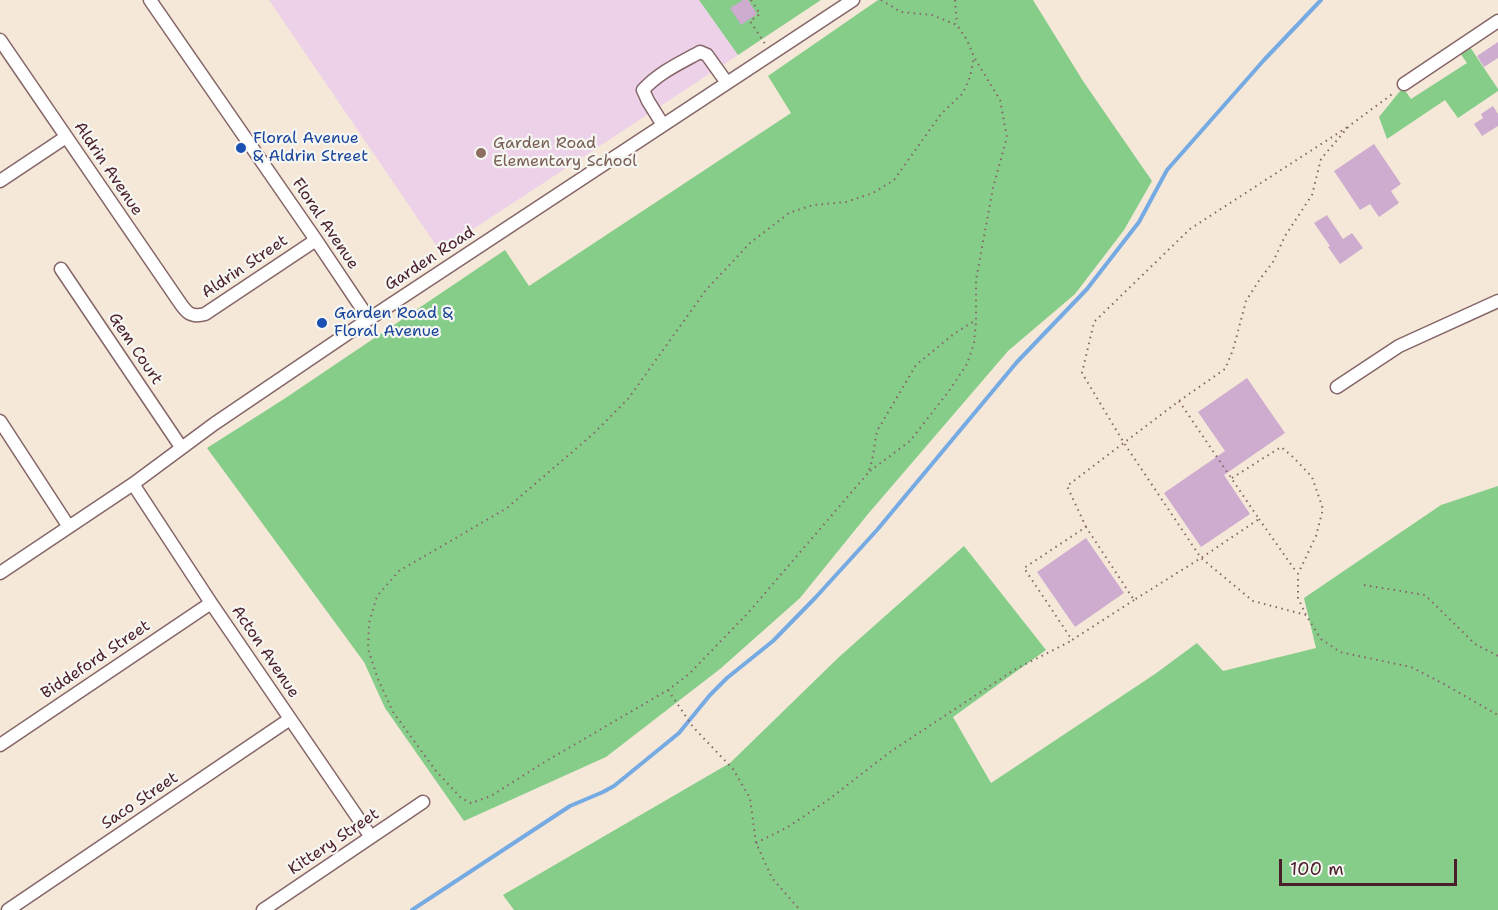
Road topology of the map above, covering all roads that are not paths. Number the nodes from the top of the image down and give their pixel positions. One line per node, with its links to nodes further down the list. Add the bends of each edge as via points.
1 (150, 0): 10 (street, Floral Avenue)
2 (853, 0): 5 (street, Garden Road)
3 (1498, 21): 6 (street)
4 (0, 40): 8 (street, Aldrin Avenue)
5 (727, 83): 7 (street, Garden Road); 7 (street, via 707,55 700,52 668,70 644,90)
6 (1404, 84)
7 (663, 125): 14 (street, Garden Road)
8 (66, 137): 9 (street); 13 (street, Aldrin Avenue)
9 (0, 181)
10 (316, 240): 13 (street, Aldrin Street, via 205,314); 14 (street, Floral Avenue)
11 (61, 269): 17 (street, Gem Court)
12 (1498, 301): 15 (street, via 1399,346)
13 (191, 315)
14 (369, 319): 17 (street, Garden Road)
15 (1337, 387)
16 (0, 421): 19 (street)
17 (181, 447): 18 (street, Garden Road)
18 (133, 484): 19 (street, Garden Road); 21 (street, Acton Avenue)
19 (69, 527): 20 (street, Garden Road)
20 (0, 573)
21 (211, 603): 22 (street, Acton Avenue); 23 (street, Biddeford Street)
22 (290, 719): 25 (street, Acton Avenue); 26 (street, Saco Street)
23 (0, 745)
24 (423, 802): 25 (street, Kittery Street)
25 (371, 837): 27 (street, Kittery Street)
26 (8, 910)
27 (263, 910)

